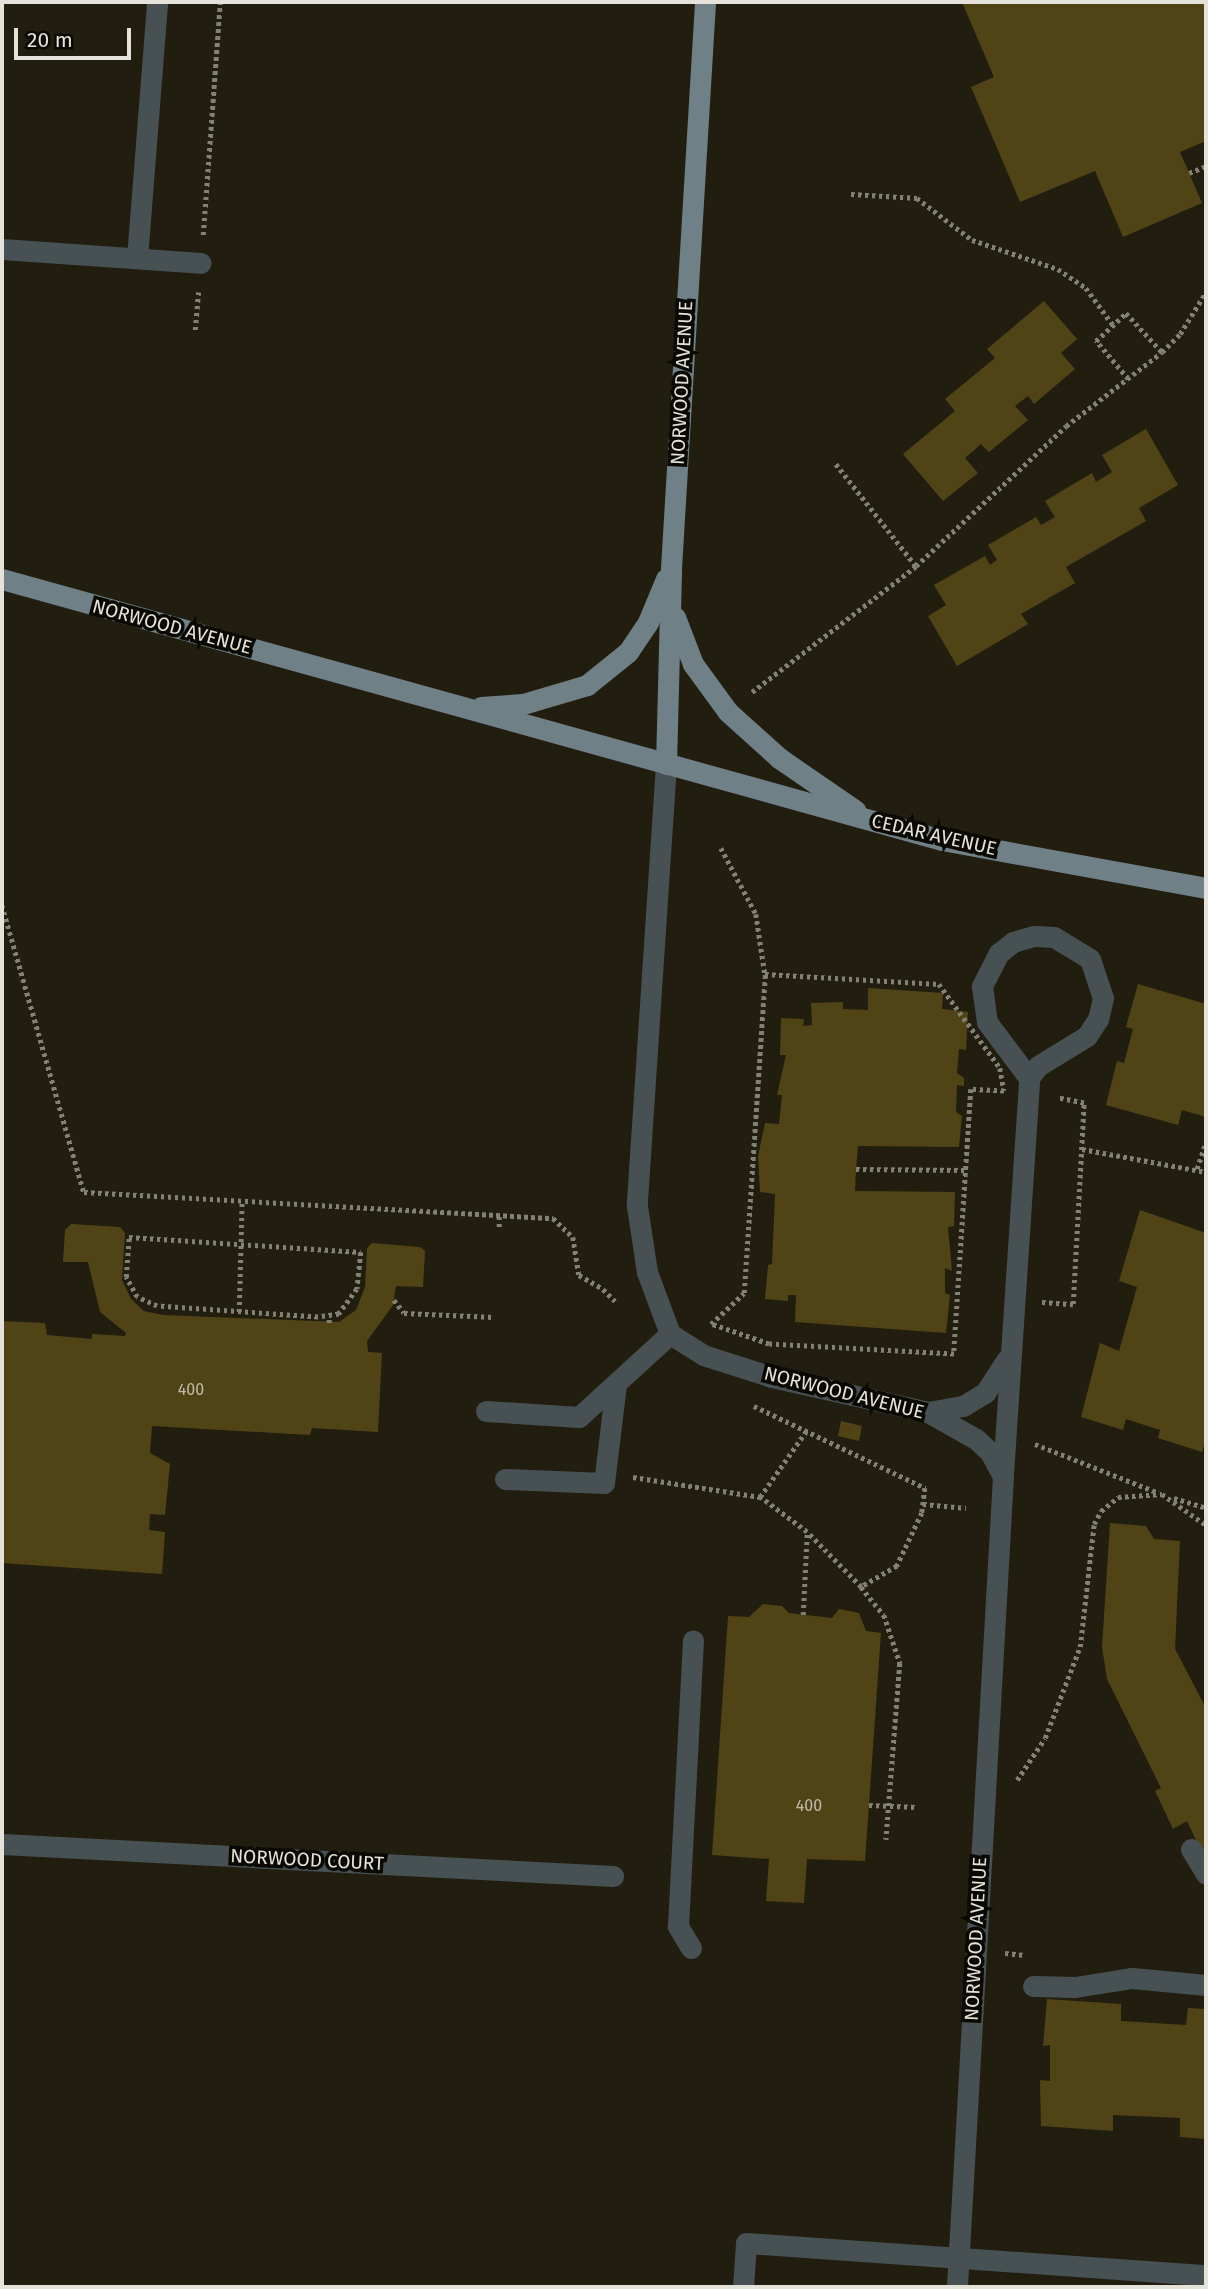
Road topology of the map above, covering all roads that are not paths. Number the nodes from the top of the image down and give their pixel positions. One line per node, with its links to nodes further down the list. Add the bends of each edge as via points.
1 (157, 2): 4 (street)
2 (705, 2): 6 (main road, NORWOOD AVENUE)
3 (2, 248): 4 (street)
4 (137, 258): 5 (street)
5 (201, 264)
6 (671, 568): 10 (main road, NORWOOD AVENUE); 11 (main road, via 648,622 628,652 587,685 523,704)
7 (2, 579): 9 (main road, NORWOOD AVENUE)
8 (2, 591): 9 (main road)
9 (49, 594): 11 (main road, NORWOOD AVENUE)
10 (670, 605): 12 (main road, NORWOOD AVENUE); 13 (main road, via 693,664 729,712 779,758)
11 (467, 708): 12 (main road, NORWOOD AVENUE)
12 (666, 764): 13 (main road, CEDAR AVENUE); 16 (street, NORWOOD AVENUE, via 637,1206 647,1272)
13 (872, 821): 14 (main road, CEDAR AVENUE, via 942,840)
14 (1206, 888)
15 (1029, 1078): 15 (street, via 1038,1066 1087,1036 1098,1019 1103,998 1090,959 1074,945 1054,937 1013,942 988,968 982,986 987,1022); 17 (street)
16 (670, 1334): 18 (street); 20 (street, NORWOOD AVENUE, via 703,1355 772,1377)
17 (1012, 1337): 20 (street, via 1001,1374 985,1393 963,1405); 21 (street)
18 (616, 1384): 19 (street, via 579,1417); 22 (street, via 604,1483)
19 (486, 1410)
20 (928, 1412): 21 (street, NORWOOD AVENUE, via 976,1438 990,1451)
21 (1003, 1476): 31 (street, NORWOOD AVENUE)
22 (505, 1479)
23 (693, 1640): 28 (street, via 678,1926)
24 (2, 1844): 27 (street, NORWOOD COURT)
25 (1191, 1849): 26 (street)
26 (1206, 1874)
27 (613, 1876)
28 (691, 1948)
29 (1206, 1985): 30 (street, via 1132,1978 1075,1987)
30 (1032, 1986)
31 (959, 2258): 32 (street); 33 (street, via 747,2243); 34 (street, NORWOOD AVENUE)
32 (1206, 2275)
33 (743, 2287)
34 (957, 2287)

